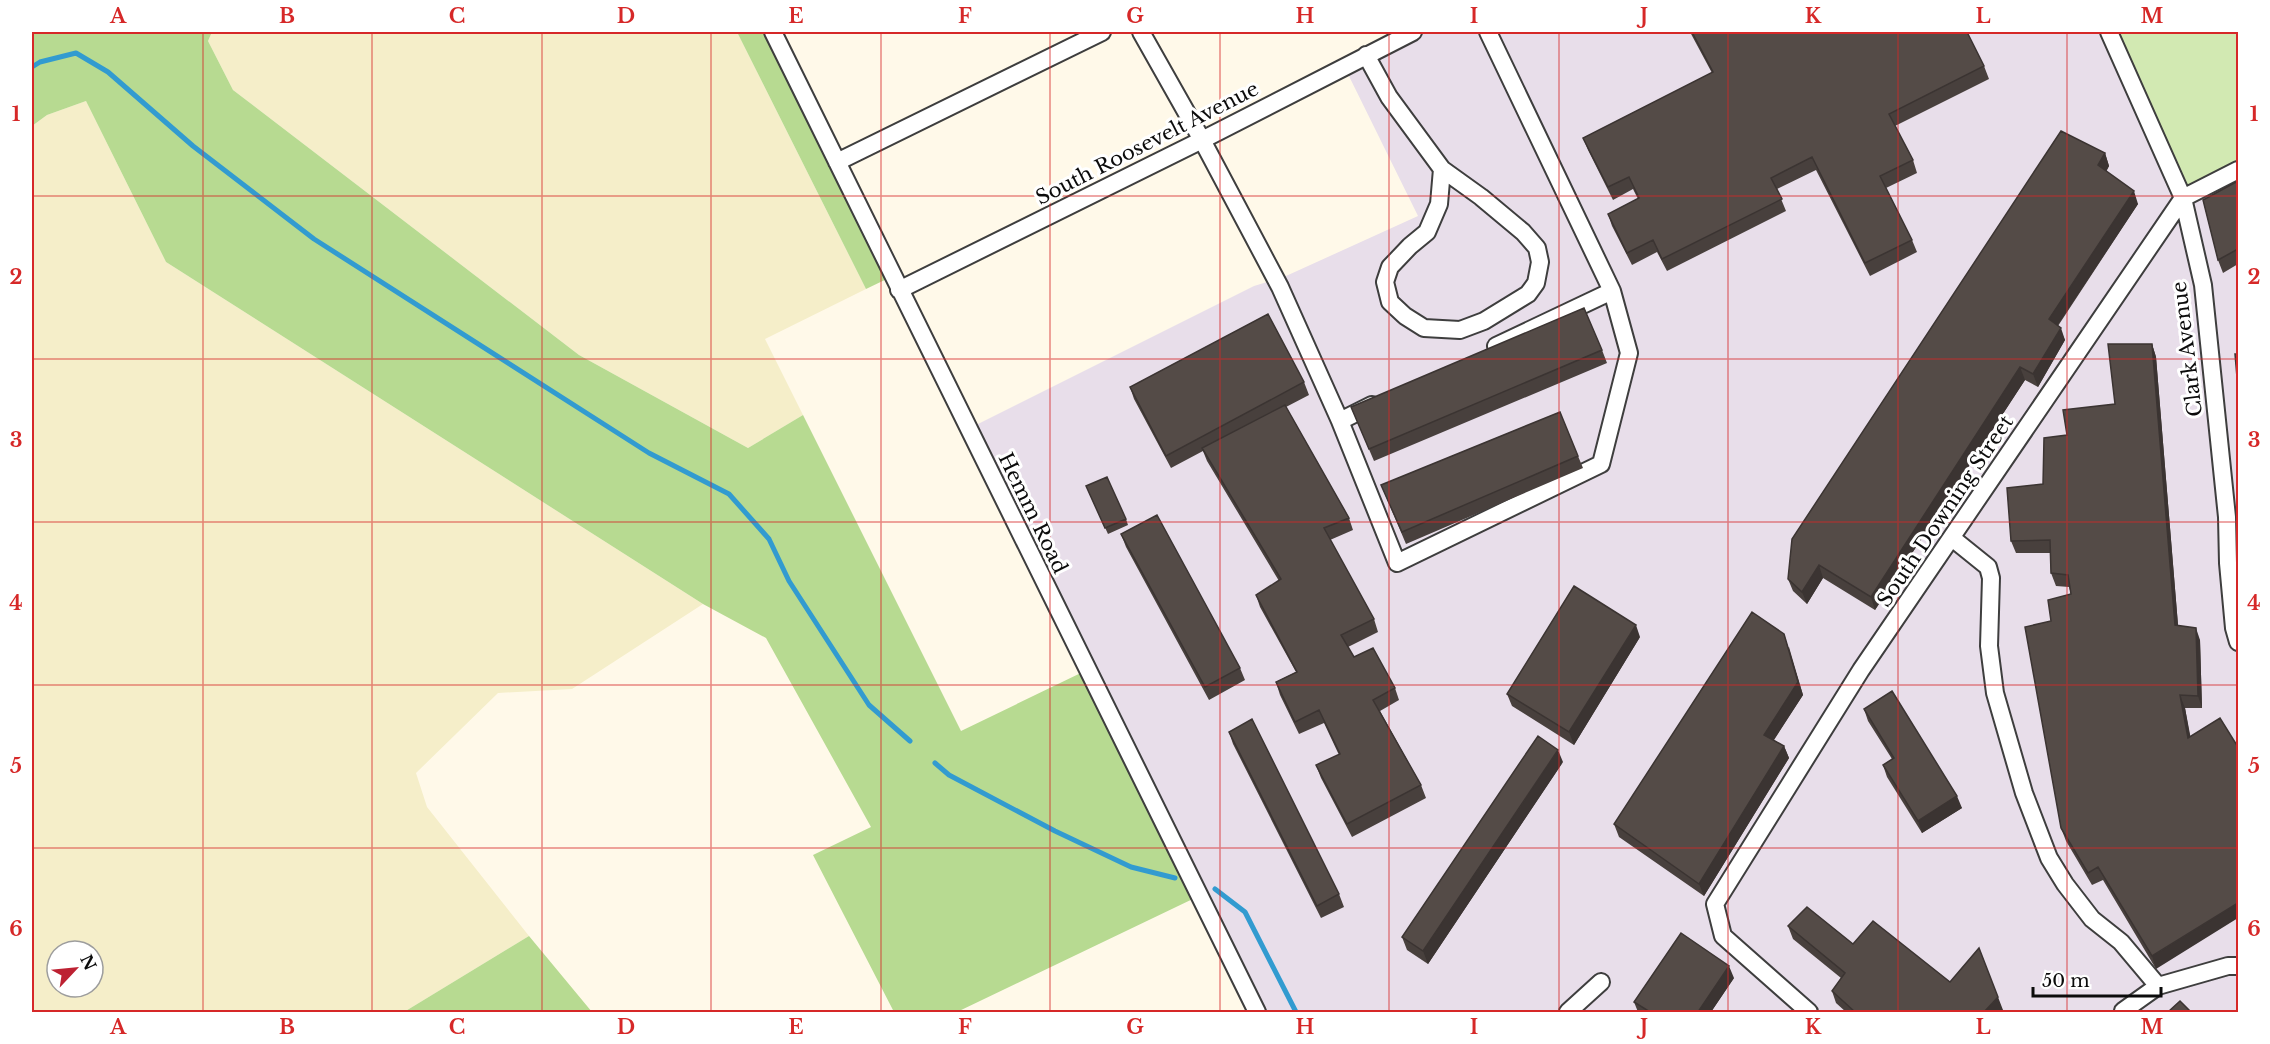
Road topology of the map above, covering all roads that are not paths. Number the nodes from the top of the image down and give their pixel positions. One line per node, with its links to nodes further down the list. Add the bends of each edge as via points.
1 (773, 32): 9 (street, Hemm Road)
2 (1102, 32): 9 (street)
3 (1141, 32): 8 (street)
4 (1413, 32): 7 (street, South Roosevelt Avenue)
5 (1488, 32): 14 (street)
6 (2109, 32): 12 (street, Clark Avenue)
7 (1366, 55): 8 (street, South Roosevelt Avenue); 10 (street, via 1389,97)
8 (1202, 140): 13 (street, South Roosevelt Avenue); 17 (street, via 1280,287)
9 (837, 162): 13 (street, Hemm Road)
10 (1442, 169): 10 (street, via 1523,232 1538,248 1540,262 1536,283 1528,294 1484,321 1460,330 1424,328 1404,316 1390,302 1385,282 1390,267 1428,232 1439,204)
11 (2238, 170): 12 (street, South Downing Street)
12 (2183, 198): 18 (street, Clark Avenue, via 2203,285); 19 (street, South Downing Street)
13 (899, 290): 25 (street, Hemm Road)
14 (1612, 291): 15 (street); 17 (street, via 1629,353 1601,464 1397,563)
15 (1486, 351)
16 (1382, 401): 17 (street)
17 (1340, 421)
18 (2233, 514): 20 (street, Clark Avenue)
19 (1952, 538): 24 (street, via 1988,567 1989,646 1995,693 2024,793 2049,858 2092,919 2121,942); 27 (street, South Downing Street, via 1861,670 1715,904 1723,936)
20 (2233, 564): 21 (street, Clark Avenue, via 2234,628)
21 (2238, 642)
22 (2238, 966): 24 (street)
23 (1601, 982): 26 (street)
24 (2158, 987): 28 (street)
25 (1257, 1012)
26 (1568, 1012)
27 (1809, 1012)
28 (2122, 1012)

